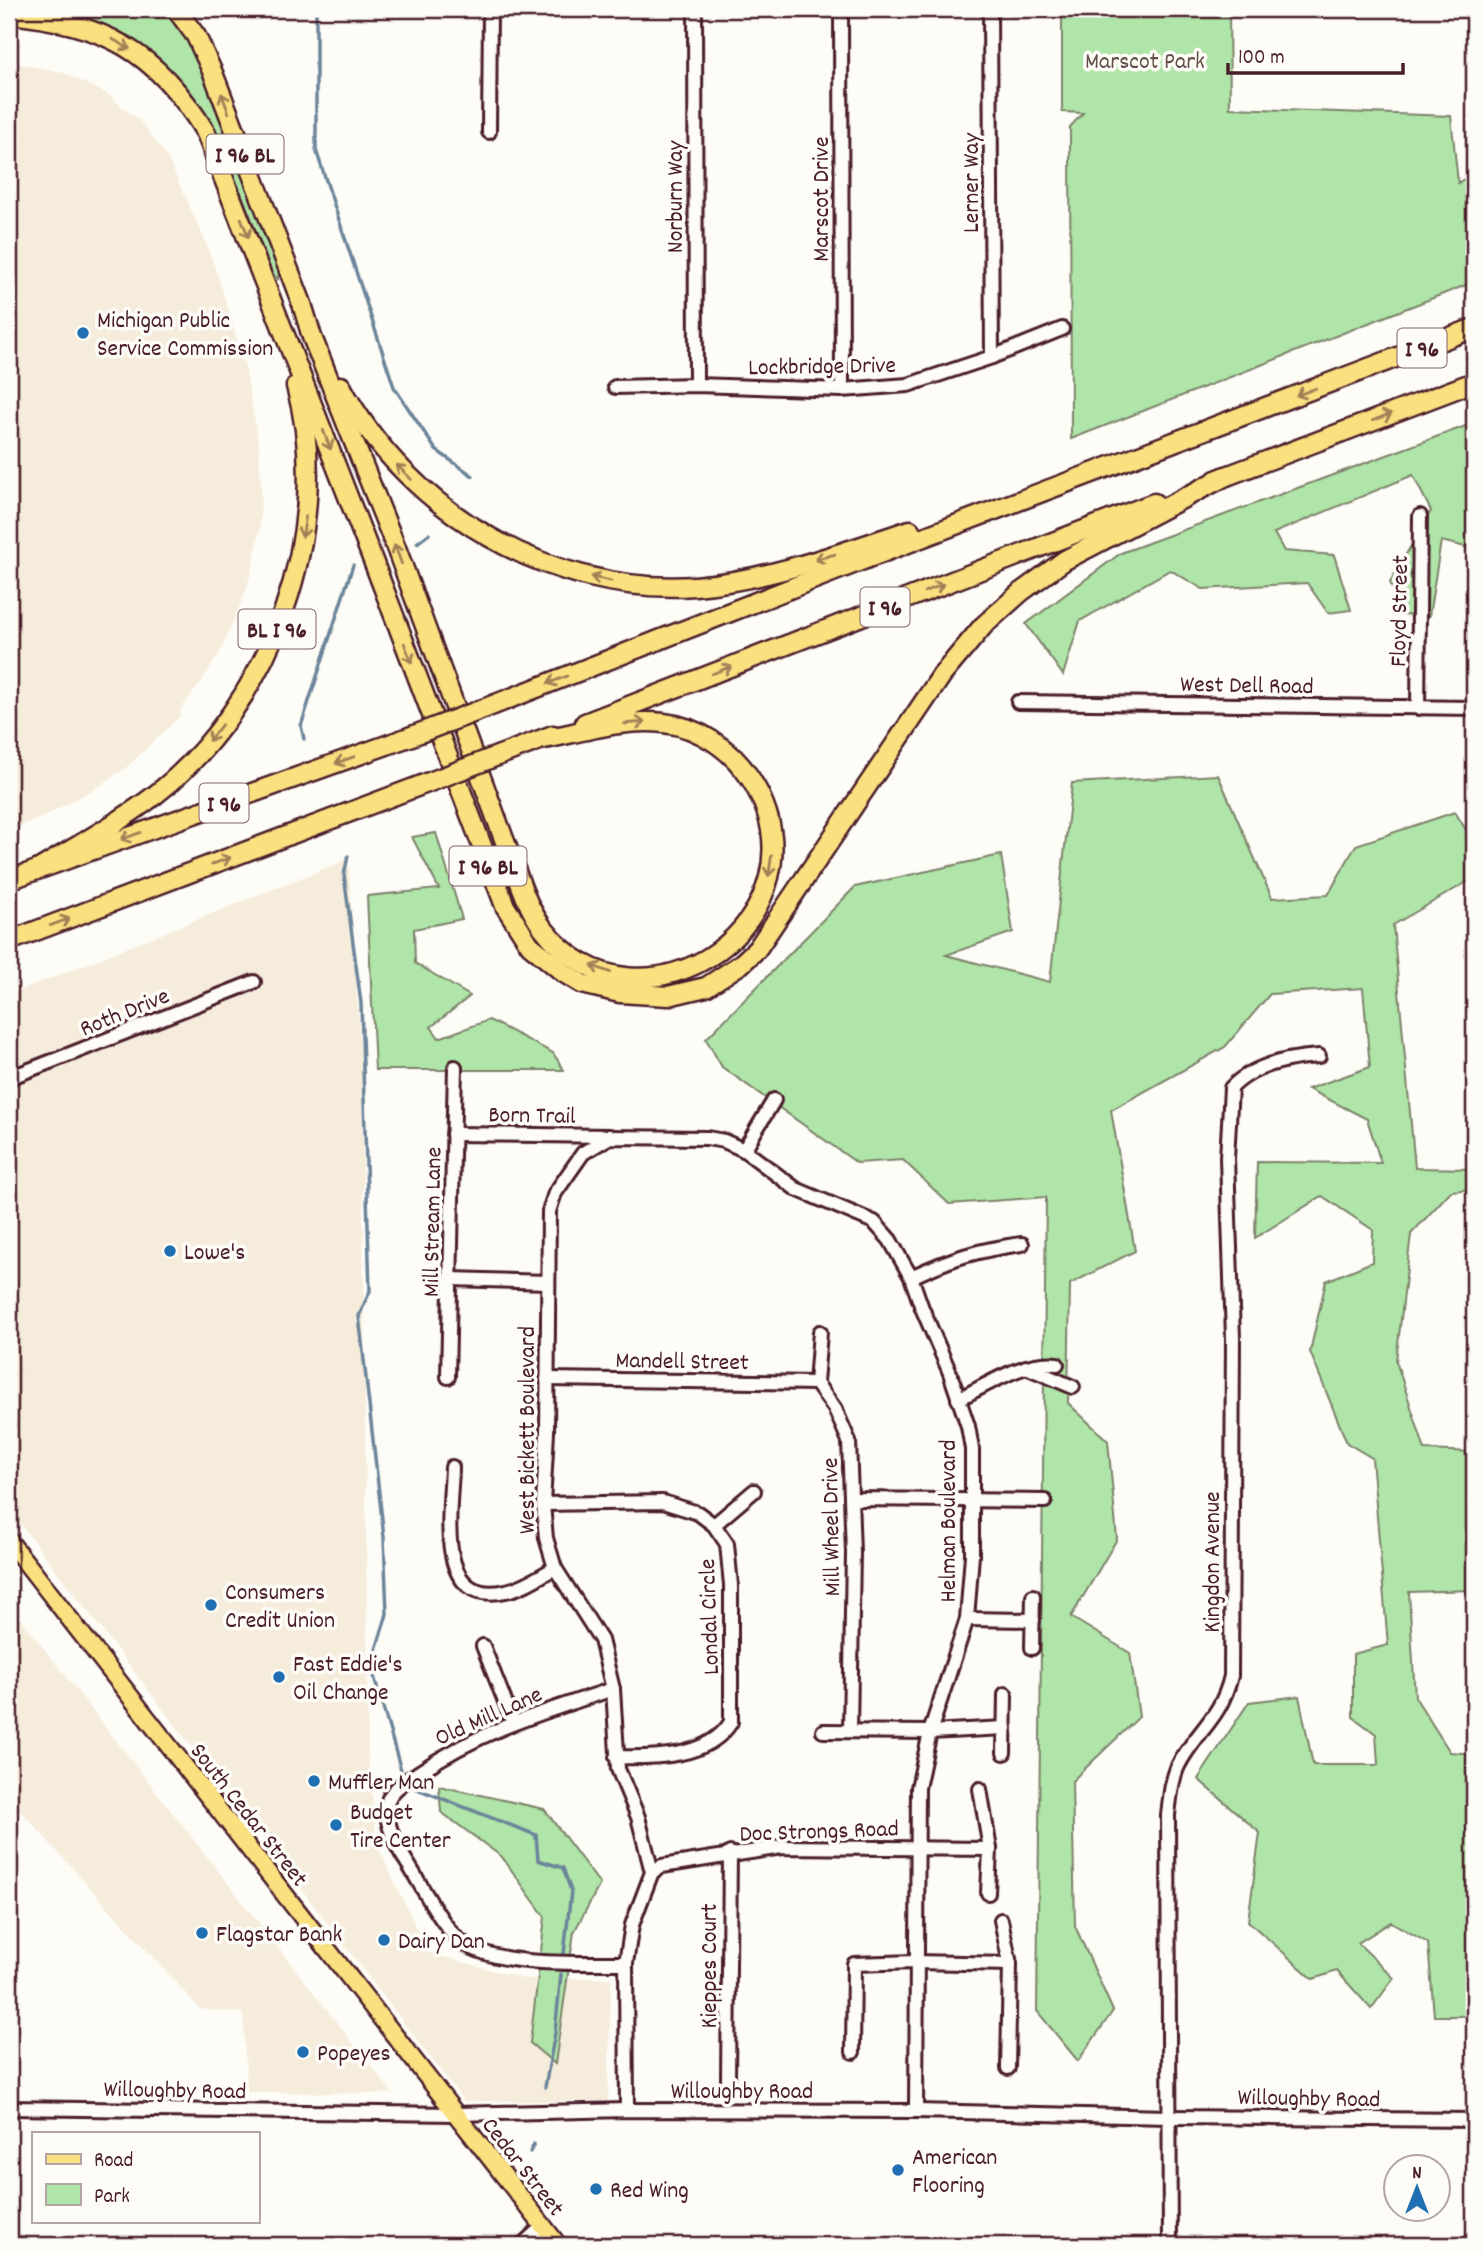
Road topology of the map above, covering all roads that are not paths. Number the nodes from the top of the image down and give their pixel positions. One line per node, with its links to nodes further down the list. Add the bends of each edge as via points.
1 (176, 9): 9 (highway, I 96 BL, one-way to 1, via 213,73 196,36)
2 (490, 9): 7 (street)
3 (695, 9): 14 (street, Norburn Way)
4 (841, 9): 16 (street, Marscot Drive)
5 (990, 9): 12 (street, Lerner Way)
6 (9, 14): 8 (highway, I 96 BL, one-way to 8, via 50,18 93,30 163,75 206,132)
7 (489, 132)
8 (269, 292): 18 (highway, I 96 BL, one-way to 18, via 516,927 564,973 582,984 620,993 668,996 706,987 741,964 757,949 942,676 983,626 1065,560); 24 (highway, BL I 96, one-way to 24, via 298,393 306,454 305,524 275,634 242,696 175,777 127,815)
9 (302, 304): 17 (highway, I 96 BL, one-way to 9, via 743,579 674,587 591,577 501,543 454,515 417,485 363,422); 23 (highway, I 96 BL, one-way to 9, via 621,724 667,723 703,735 738,762 764,805 772,849 761,901 732,942 684,971 630,976 578,959 540,924 517,876)
10 (1474, 328): 17 (highway, I 96, one-way to 17)
11 (1062, 329): 12 (street, Lockbridge Drive)
12 (992, 357): 16 (street, Lockbridge Drive, via 908,385)
13 (1474, 382): 18 (highway, I 96, one-way to 13)
14 (696, 385): 15 (street, Lockbridge Drive); 16 (street, Lockbridge Drive)
15 (615, 387)
16 (842, 390)
17 (1100, 470): 24 (highway, I 96, one-way to 24, bridge, via 410,737)
18 (1226, 475): 23 (highway, I 96, one-way to 18)
19 (1420, 516): 21 (street, Floyd Street)
20 (1018, 702): 21 (street, West Dell Road)
21 (1418, 708): 22 (street, West Dell Road)
22 (1474, 708)
23 (544, 739): 26 (highway, I 96, one-way to 23, bridge)
24 (39, 869): 25 (highway, I 96)
25 (9, 880)
26 (9, 941)
27 (254, 982): 30 (street, Roth Drive)
28 (1319, 1056): 87 (street, Kingdon Avenue, via 1288,1058 1244,1074 1231,1088 1227,1158 1233,1338 1231,1676 1226,1696 1177,1769 1168,1815)
29 (455, 1067): 32 (street, Mill Stream Lane)
30 (9, 1078)
31 (774, 1100): 34 (street)
32 (453, 1134): 33 (street, Born Trail); 37 (street, Mill Stream Lane)
33 (610, 1136): 34 (street, via 707,1138); 38 (street, West Bickett Boulevard, via 583,1153 555,1193 549,1211)
34 (744, 1150): 36 (street, Helman Boulevard, via 796,1189 874,1222)
35 (1022, 1244): 36 (street, via 952,1258)
36 (911, 1277): 46 (street, Helman Boulevard)
37 (451, 1279): 38 (street); 42 (street, Mill Stream Lane)
38 (547, 1282): 43 (street, West Bickett Boulevard)
39 (820, 1332): 44 (street)
40 (1057, 1364): 41 (street)
41 (1026, 1367): 45 (street); 46 (street)
42 (448, 1377)
43 (547, 1379): 44 (street, Mandell Street); 52 (street, West Bickett Boulevard)
44 (816, 1383): 49 (street, Mill Wheel Drive, via 835,1409 849,1441)
45 (1073, 1387)
46 (958, 1399): 50 (street, Helman Boulevard, via 972,1449)
47 (452, 1467): 55 (street, via 451,1550 463,1583 478,1590 506,1591)
48 (754, 1491): 53 (street)
49 (852, 1499): 50 (street); 65 (street, Mill Wheel Drive)
50 (972, 1500): 51 (street); 57 (street, Helman Boulevard)
51 (1045, 1501)
52 (543, 1504): 53 (street, Londal Circle, via 663,1502 698,1513); 55 (street, West Bickett Boulevard)
53 (714, 1525): 69 (street, Londal Circle, via 727,1544 730,1560 731,1722 720,1737 687,1751)
54 (9, 1541): 86 (main road, South Cedar Street)
55 (555, 1569): 61 (street, West Bickett Boulevard, via 601,1640)
56 (1033, 1596): 58 (street)
57 (967, 1619): 58 (street); 67 (street, Helman Boulevard)
58 (1033, 1620): 60 (street)
59 (483, 1646): 63 (street)
60 (1032, 1648)
61 (613, 1689): 63 (street, Old Mill Lane); 69 (street, West Bickett Boulevard)
62 (1005, 1694): 64 (street)
63 (513, 1722): 78 (street, Old Mill Lane, via 449,1752 397,1787 388,1798 386,1812 399,1851 453,1933 467,1946 511,1960)
64 (1004, 1728): 67 (street); 68 (street)
65 (850, 1730): 66 (street); 67 (street)
66 (823, 1731)
67 (930, 1732): 71 (street, Helman Boulevard, via 918,1788)
68 (1004, 1753)
69 (616, 1757): 74 (street, West Bickett Boulevard)
70 (980, 1790): 72 (street)
71 (918, 1848): 72 (street, Doc Strongs Road); 73 (street, Doc Strongs Road, via 782,1847); 77 (street, Helman Boulevard)
72 (990, 1849): 75 (street)
73 (730, 1853): 74 (street, Doc Strongs Road); 82 (street, Kieppes Court)
74 (652, 1872): 78 (street, via 632,1925)
75 (988, 1894)
76 (1000, 1920): 79 (street)
77 (915, 1962): 79 (street); 80 (street, via 854,1964); 85 (street, Helman Boulevard)
78 (626, 1963): 84 (street)
79 (1010, 1964): 81 (street)
80 (853, 2052)
81 (1008, 2068)
82 (728, 2080)
83 (9, 2108): 86 (street, Willoughby Road)
84 (627, 2110): 85 (street, Willoughby Road); 86 (street, Willoughby Road)
85 (916, 2111): 87 (street, Willoughby Road)
86 (455, 2114): 89 (main road, Cedar Street)
87 (1169, 2117): 88 (street, Willoughby Road); 92 (street, Kingdon Avenue)
88 (1474, 2120)
89 (542, 2227): 90 (street); 91 (main road, Cedar Street)
90 (522, 2245)
91 (558, 2245)
92 (1170, 2245)

